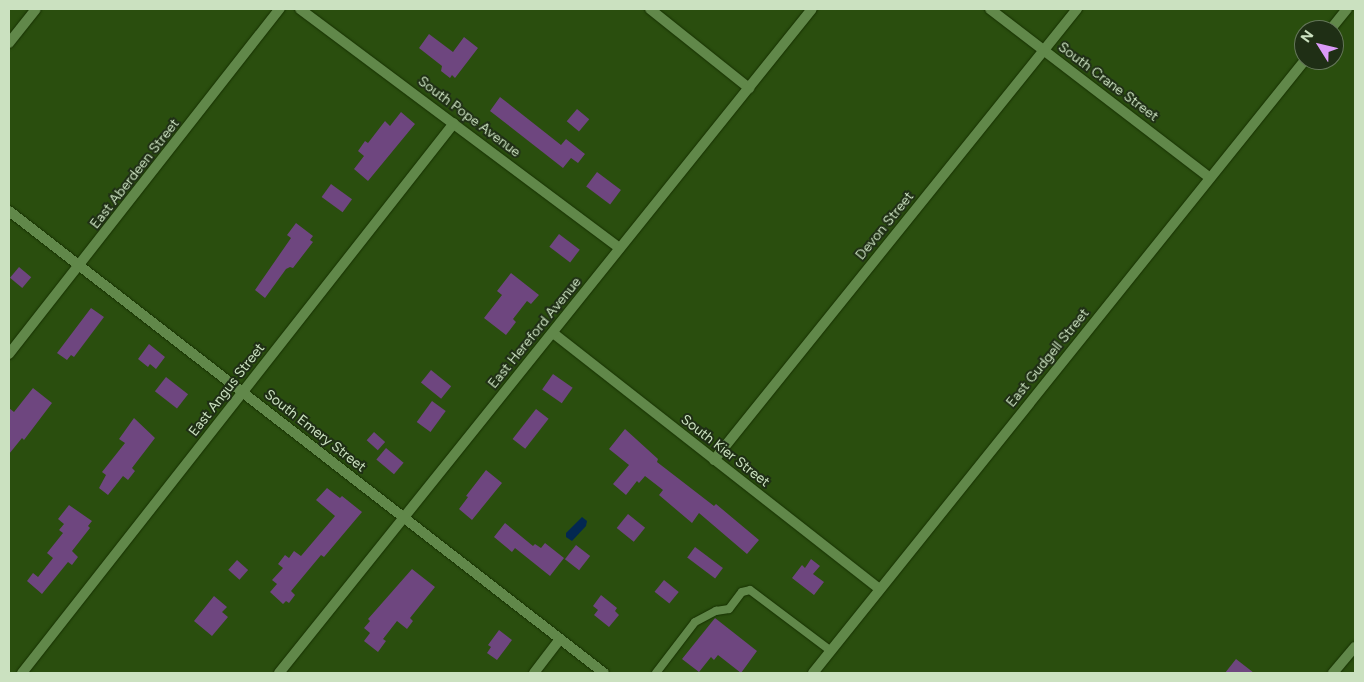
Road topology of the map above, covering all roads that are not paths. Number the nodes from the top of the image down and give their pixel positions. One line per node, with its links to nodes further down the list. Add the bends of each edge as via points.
1 (36, 9): 10 (street)
2 (280, 9): 18 (street, East Aberdeen Street)
3 (300, 9): 14 (street, South Pope Avenue)
4 (650, 9): 13 (street)
5 (812, 9): 13 (street, East Hereford Avenue)
6 (990, 9): 11 (street, South Crane Street)
7 (1077, 9): 11 (street, Devon Street)
8 (1347, 9): 9 (street)
9 (1338, 20)
10 (9, 44)
11 (1044, 50): 15 (street, South Crane Street); 22 (street, Devon Street)
12 (1297, 70): 15 (street, East Gudgell Street)
13 (749, 88): 17 (street, East Hereford Avenue)
14 (454, 123): 17 (street, South Pope Avenue); 21 (street, East Angus Street)
15 (1210, 178): 24 (street, East Gudgell Street)
16 (9, 211): 18 (street, South Emery Street)
17 (620, 248): 19 (street, East Hereford Avenue)
18 (80, 266): 20 (street, East Aberdeen Street); 21 (street, South Emery Street)
19 (553, 333): 22 (street, South Kier Street); 23 (street, East Hereford Avenue)
20 (9, 354)
21 (243, 392): 23 (street, South Emery Street); 28 (street, East Angus Street)
22 (714, 460): 24 (street, South Kier Street)
23 (403, 518): 25 (street, South Emery Street); 29 (street, East Hereford Avenue)
24 (880, 589): 27 (street, East Gudgell Street)
25 (560, 639): 30 (street); 31 (street, South Emery Street)
26 (1355, 647): 34 (street)
27 (831, 651): 32 (lane, via 750,590 742,592 729,608 696,622); 33 (street, East Gudgell Street)
28 (22, 673)
29 (279, 673)
30 (534, 673)
31 (604, 673)
32 (656, 673)
33 (813, 673)
34 (1333, 673)

